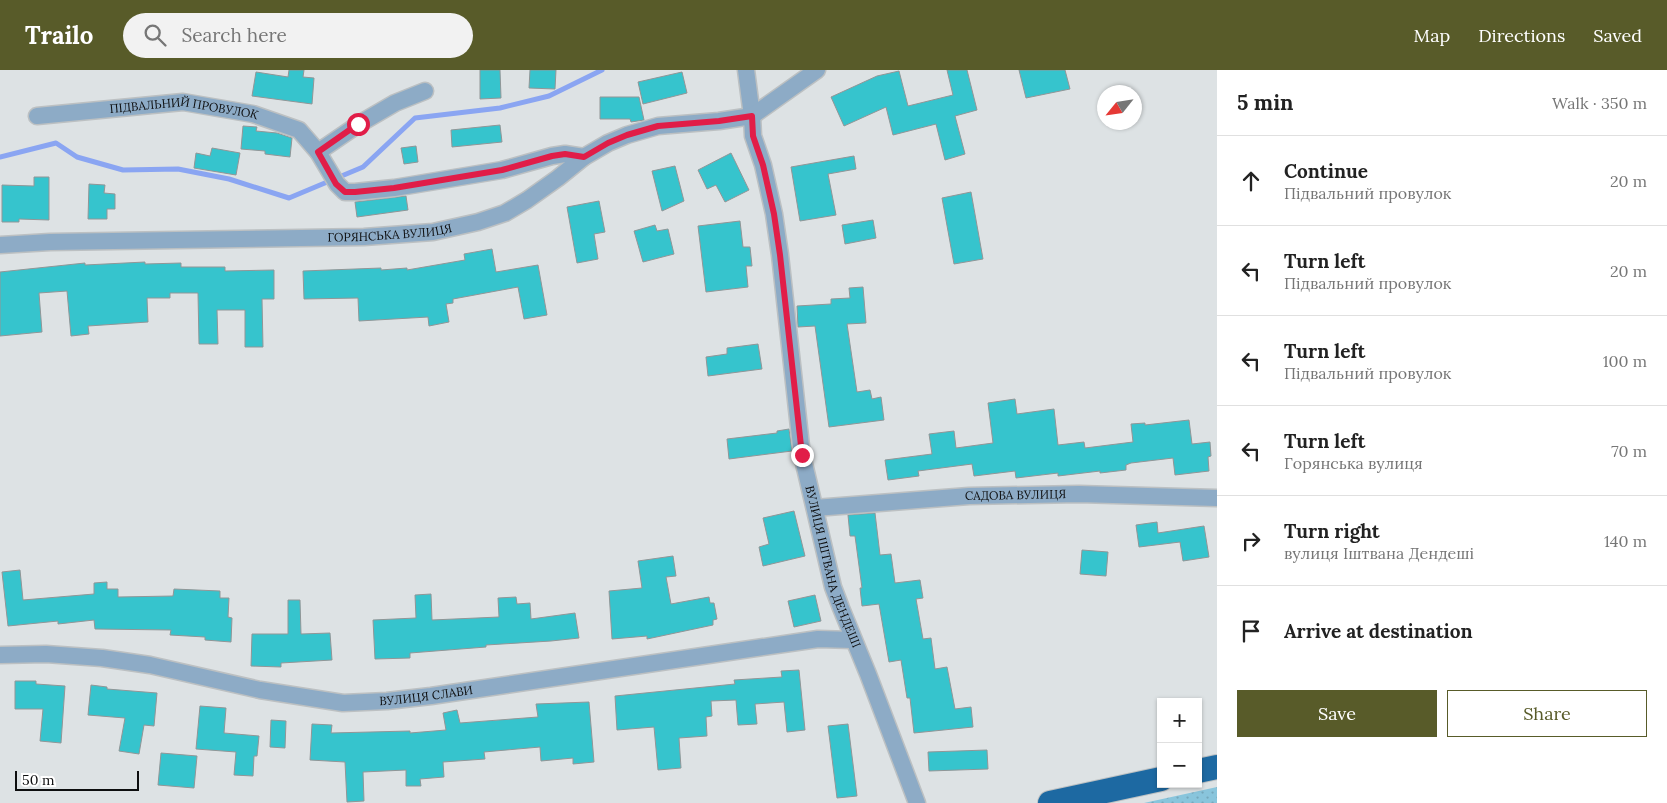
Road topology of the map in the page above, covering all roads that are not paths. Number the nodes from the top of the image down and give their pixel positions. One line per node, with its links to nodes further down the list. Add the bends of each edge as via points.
1 (746, 70): 5 (street, ВУЛИЦЯ ІШТВАНА ДЕНДЕШІ)
2 (817, 70): 5 (street)
3 (425, 91): 6 (street, via 358,124)
4 (37, 116): 6 (street, ПІДВАЛЬНИЙ ПРОВУЛОК, via 183,102 253,114 299,130)
5 (752, 116): 7 (street, ГОРЯНСЬКА ВУЛИЦЯ, via 658,126 627,135); 10 (street, ВУЛИЦЯ ІШТВАНА ДЕНДЕШІ, via 753,136 774,214 802,455)
6 (318, 152): 7 (street, ПІДВАЛЬНИЙ ПРОВУЛОК, via 345,192 394,188 502,170 565,154)
7 (584, 157): 8 (street, ГОРЯНСЬКА ВУЛИЦЯ, via 535,195 505,212 433,232 364,237)
8 (0, 245)
9 (1217, 498): 10 (street, САДОВА ВУЛИЦЯ, via 1079,494 969,496)
10 (815, 508): 11 (street, ВУЛИЦЯ ІШТВАНА ДЕНДЕШІ, via 833,587)
11 (853, 640): 12 (street, ВУЛИЦЯ СЛАВИ, via 818,639 431,696 343,703 102,658); 16 (street, ВУЛИЦЯ ІШТВАНА ДЕНДЕШІ)
12 (0, 655)
13 (1217, 767): 14 (highway)
14 (1202, 770)
15 (1157, 780): 17 (highway)
16 (917, 803)
17 (1050, 803)

